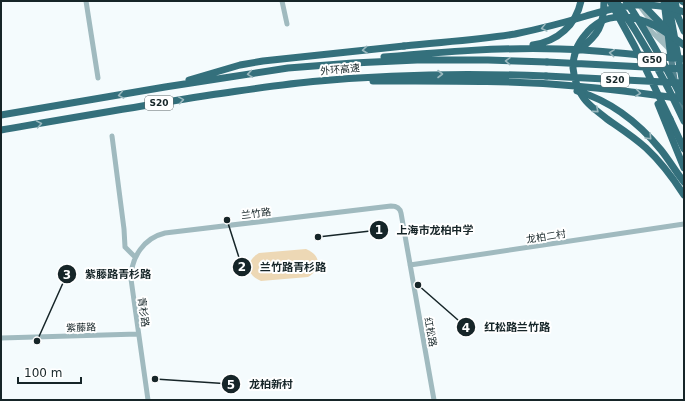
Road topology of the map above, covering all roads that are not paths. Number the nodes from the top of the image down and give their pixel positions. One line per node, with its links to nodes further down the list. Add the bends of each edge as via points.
1 (86, 1): 27 (street)
2 (282, 1): 16 (street)
3 (604, 1): 22 (highway, via 604,13 596,34)
4 (610, 1): 19 (highway, bridge)
5 (616, 1): 36 (highway, G50, bridge, via 644,44)
6 (625, 1): 20 (street, via 633,14); 33 (highway, G50, bridge, via 651,41)
7 (636, 1): 20 (street)
8 (639, 1): 18 (highway, bridge)
9 (664, 1): 20 (highway)
10 (581, 2): 21 (highway, via 569,26 552,40 525,47)
11 (677, 2): 15 (highway); 17 (highway, via 678,17); 24 (highway, via 673,24 680,37)
12 (650, 6): 13 (highway, bridge); 14 (highway, bridge); 31 (highway, one-way to 31, bridge, via 628,6 542,28 486,38 263,61)
13 (684, 12)
14 (684, 17)
15 (684, 23)
16 (288, 24)
17 (684, 31)
18 (682, 43): 42 (highway, one-way to 42, bridge, via 645,21 619,16 610,18 595,25 582,38 574,54 573,68 579,90 586,101 646,149)
19 (635, 47): 39 (highway, bridge); 40 (highway, bridge)
20 (670, 48): 23 (highway); 24 (street)
21 (491, 50): 22 (highway); 25 (highway, via 353,60)
22 (579, 50): 23 (highway, one-way to 22)
23 (671, 58): 24 (highway); 33 (main road)
24 (682, 59): 32 (highway)
25 (288, 68): 26 (highway, 外环高速 / S20, one-way to 25, bridge, via 488,60 417,60); 31 (highway, 外环高速 / S20, one-way to 31)
26 (684, 69)
27 (98, 78)
28 (317, 81): 29 (highway); 30 (highway, 外环高速 / S20, one-way to 30, bridge, via 373,76 488,74); 37 (highway, 外环高速 / S20, one-way to 28, via 250,89)
29 (543, 84): 33 (highway, one-way to 33, via 600,88); 41 (highway, one-way to 41, via 588,94 626,115 661,150)
30 (684, 84)
31 (165, 87): 35 (highway, 外环高速 / S20, one-way to 35)
32 (684, 90)
33 (682, 100): 34 (main road)
34 (684, 112)
35 (1, 115)
36 (684, 121)
37 (1, 130)
38 (112, 136): 45 (street, via 125,247)
39 (684, 149)
40 (684, 168)
41 (684, 182)
42 (684, 195)
43 (389, 206): 45 (street, 兰竹路, via 165,233 154,237); 46 (street, 红松路, via 396,206 401,211)
44 (684, 224): 46 (street, 龙柏二村)
45 (135, 257): 47 (street, 青杉路, via 131,279)
46 (410, 265): 50 (street, 红松路)
47 (138, 334): 48 (street, 紫藤路); 49 (street, 青杉路)
48 (1, 338)
49 (148, 400)
50 (434, 400)

